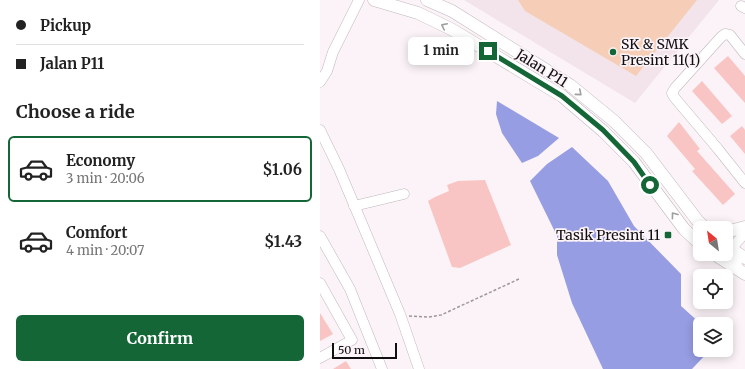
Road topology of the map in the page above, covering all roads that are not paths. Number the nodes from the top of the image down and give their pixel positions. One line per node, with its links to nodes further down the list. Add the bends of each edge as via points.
1 (359, 0): 5 (street)
2 (374, 0): 15 (main road, Jalan P11, one-way to 2, via 634,162 603,130 562,96 450,29 418,13)
3 (427, 0): 10 (main road, Jalan P11, one-way to 10, via 452,11 570,85 614,121 646,153)
4 (745, 54): 7 (street, via 730,35 725,34 672,93)
5 (320, 82)
6 (320, 130): 9 (street, via 334,156)
7 (745, 183)
8 (404, 194): 9 (street)
9 (354, 206): 25 (street, via 400,314)
10 (698, 221)
11 (745, 228): 12 (main road)
12 (733, 231)
13 (745, 233): 16 (street)
14 (320, 236): 24 (street, via 350,289)
15 (693, 237)
16 (733, 244)
17 (733, 251): 18 (main road)
18 (745, 258)
19 (733, 260): 21 (main road)
20 (725, 261): 21 (main road)
21 (742, 272)
22 (320, 283): 23 (street, via 352,340)
23 (320, 358)
24 (382, 369)
25 (419, 369)

